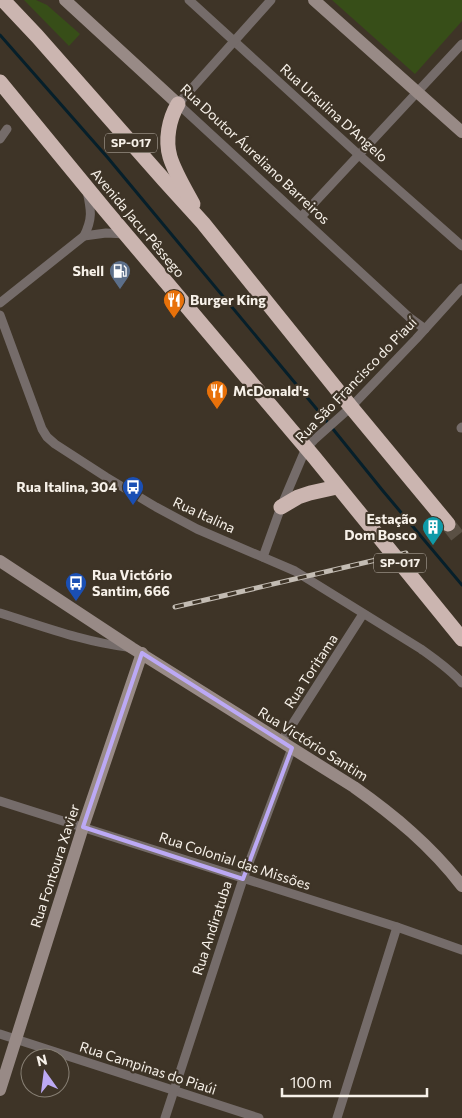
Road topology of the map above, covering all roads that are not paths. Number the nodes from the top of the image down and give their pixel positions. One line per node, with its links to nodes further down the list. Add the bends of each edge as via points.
1 (2, 0): 17 (highway, SP-017, via 38,36)
2 (65, 0): 10 (street, Rua Doutor Áureliano Barreiros)
3 (189, 0): 6 (street, Rua Ursulina D'Angelo)
4 (271, 0): 6 (street)
5 (314, 0): 9 (street)
6 (234, 41): 10 (street); 14 (street, Rua Ursulina D'Angelo)
7 (462, 44): 9 (street)
8 (0, 82): 15 (highway, Avenida Jacu-Pêssego / SP-017)
9 (418, 92): 12 (street); 14 (street)
10 (178, 104): 16 (street, Rua Doutor Áureliano Barreiros); 17 (highway, via 168,130 170,157)
11 (8, 129): 13 (street)
12 (462, 132)
13 (0, 139)
14 (359, 155): 16 (street); 20 (street, Rua Ursulina D'Angelo)
15 (86, 186): 18 (highway, Avenida Jacu-Pêssego / SP-017); 19 (street, via 91,213)
16 (301, 217): 24 (street, Rua Doutor Áureliano Barreiros)
17 (203, 223): 25 (highway, SP-017)
18 (127, 235): 19 (street); 26 (highway, Avenida Jacu-Pêssego / SP-017)
19 (84, 236): 22 (street)
20 (462, 246)
21 (462, 288): 24 (street, Rua São Francisco do Piauí)
22 (0, 303)
23 (0, 315): 30 (street, Rua Italina, via 47,437 174,517)
24 (425, 329): 25 (street, Rua São Francisco do Piauí)
25 (346, 412): 26 (street, Rua São Francisco do Piauí); 29 (highway, SP-017)
26 (310, 444): 27 (highway, Avenida Jacu-Pêssego / SP-017); 28 (street, Rua São Francisco do Piauí)
27 (337, 487): 28 (highway, via 298,497); 34 (highway, Avenida Jacu-Pêssego / SP-017)
28 (281, 507): 30 (street, Rua São Francisco do Piauí)
29 (448, 524)
30 (264, 556): 33 (street, Rua Italina, via 295,571)
31 (0, 561): 35 (street, Rua Victório Santim)
32 (0, 613): 35 (street, Rua Victório Santim)
33 (363, 614): 36 (street, Rua Italina, via 432,656); 37 (street, Rua Toritama)
34 (462, 639)
35 (137, 651): 37 (street, Rua Victório Santim); 39 (street, Rua Fontoura Xavier)
36 (462, 683)
37 (287, 745): 40 (street, Rua Andiratuba); 41 (street, Rua Victório Santim, via 354,787 400,822 430,848)
38 (0, 801): 39 (street, Rua Colonial das Missões)
39 (83, 827): 40 (street, Rua Colonial das Missões); 45 (street, Rua Fontoura Xavier)
40 (243, 879): 42 (street, Rua Colonial das Missões); 47 (street, Rua Andiratuba)
41 (462, 886)
42 (397, 927): 43 (street, Rua Colonial das Missões); 50 (street)
43 (462, 950)
44 (0, 1034): 45 (street, Rua Campinas do Piaúi)
45 (17, 1040): 46 (street, Rua Fontoura Xavier); 47 (street, Rua Campinas do Piaúi)
46 (0, 1090)
47 (174, 1090): 48 (street, Rua Andiratuba); 49 (street, Rua Campinas do Piaúi)
48 (165, 1118)
49 (259, 1118)
50 (337, 1118)

